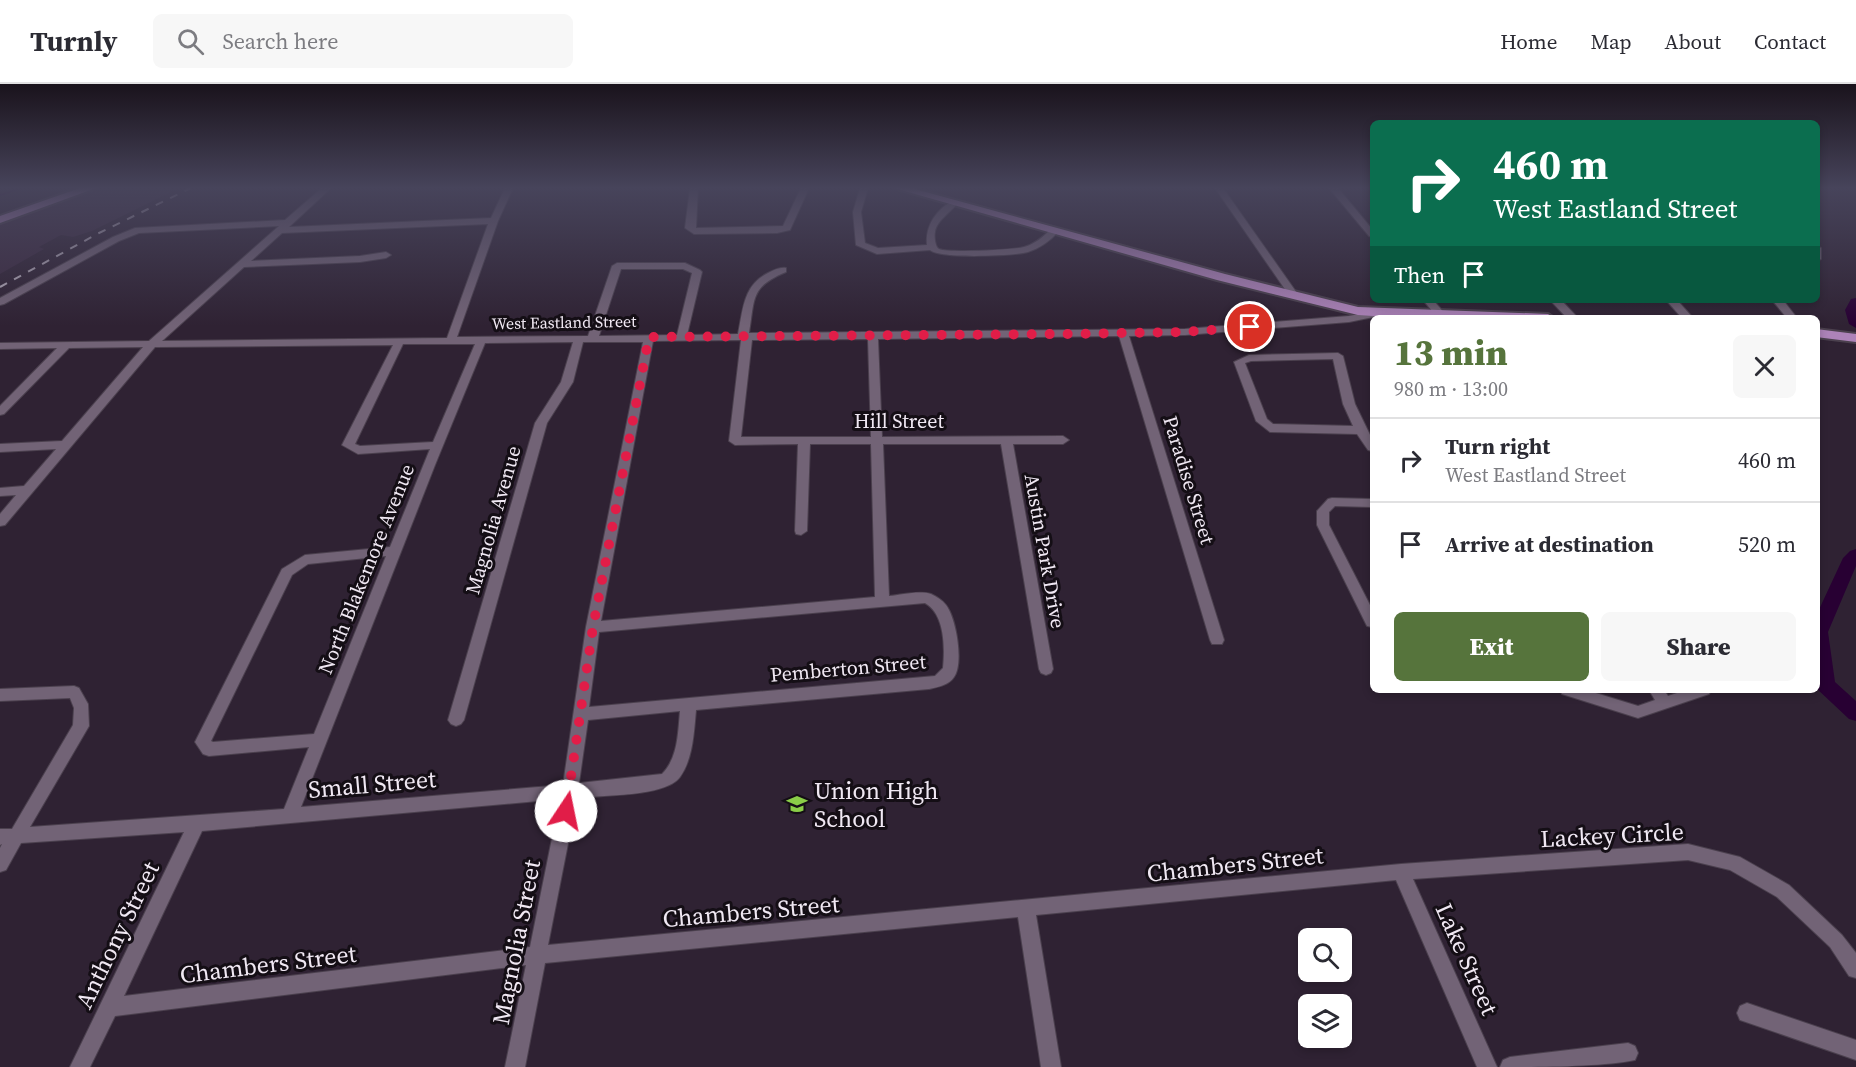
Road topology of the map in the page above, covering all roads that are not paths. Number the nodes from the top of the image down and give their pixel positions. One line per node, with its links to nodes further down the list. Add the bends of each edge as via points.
1 (129, 234): 14 (street)
2 (276, 234): 11 (street)
3 (489, 234): 36 (street)
4 (860, 234): 9 (street, via 861,245 877,251)
5 (930, 234): 9 (street)
6 (1051, 234): 9 (street, via 1025,250 954,254)
7 (1065, 234): 13 (main road, West Eastland Street)
8 (1251, 234): 13 (street)
9 (932, 247)
10 (386, 255): 11 (street)
11 (242, 264): 37 (street)
12 (783, 270): 29 (street, via 765,276 753,287)
13 (1294, 296): 19 (main road, West Eastland Street)
14 (0, 302)
15 (1431, 303): 21 (street)
16 (1559, 303): 22 (street)
17 (1674, 303): 23 (street)
18 (1780, 303): 24 (street)
19 (1379, 313): 20 (main road, West Eastland Street); 25 (street, West Eastland Street, via 1209,331)
20 (1421, 315)
21 (1441, 315)
22 (1570, 315)
23 (1685, 315)
24 (1790, 315)
25 (1123, 333): 27 (street, West Eastland Street); 59 (street, Paradise Street)
26 (1820, 333): 33 (main road)
27 (873, 334): 29 (street, West Eastland Street); 45 (street)
28 (682, 336): 29 (street, West Eastland Street); 30 (street, via 697,272 685,266 616,266); 31 (street, West Eastland Street)
29 (745, 336): 44 (street, Hill Street, via 735,441)
30 (593, 337): 31 (street, West Eastland Street); 32 (street, West Eastland Street)
31 (649, 337): 58 (street, Magnolia Street)
32 (579, 338): 34 (street, West Eastland Street); 68 (street, Magnolia Avenue, via 567,382 541,423)
33 (1856, 338)
34 (482, 339): 36 (street, West Eastland Street); 48 (street, North Blakemore Avenue)
35 (400, 340): 36 (street, West Eastland Street); 37 (street, West Eastland Street); 48 (street, via 348,445 358,450)
36 (451, 340)
37 (151, 345): 39 (street, West Eastland Street); 47 (street)
38 (0, 346): 39 (street, West Eastland Street)
39 (65, 346): 40 (street)
40 (0, 412)
41 (1360, 430): 41 (street, via 1347,403 1338,356 1249,358 1239,362 1262,421 1270,428); 46 (street)
42 (1006, 440): 43 (street, Hill Street); 45 (street, Hill Street); 60 (street, Austin Park Drive)
43 (1063, 440)
44 (804, 441): 45 (street, Hill Street); 54 (street)
45 (878, 441): 56 (street)
46 (1370, 444)
47 (65, 445): 49 (street); 50 (street)
48 (437, 445): 55 (street, North Blakemore Avenue)
49 (0, 448)
50 (27, 490): 51 (street); 53 (street)
51 (0, 492)
52 (1370, 503): 57 (street, via 1332,502 1323,511 1323,525)
53 (0, 522)
54 (801, 531)
55 (394, 551): 69 (street, North Blakemore Avenue); 69 (street, via 305,560 287,572 203,742 209,749 225,749)
56 (882, 601): 58 (street, Pemberton Street); 65 (street, Pemberton Street, via 926,598 936,602 943,611 949,637 949,675 929,683)
57 (1370, 618)
58 (593, 627): 67 (street, Magnolia Street)
59 (1217, 640)
60 (1046, 669)
61 (1577, 693): 66 (street, via 1638,712)
62 (1658, 693): 66 (street)
63 (1695, 693): 66 (street)
64 (0, 695): 73 (street, via 74,692 82,705 81,726)
65 (689, 703): 67 (street, Pemberton Street); 70 (street, Small Street, via 681,760 666,780)
66 (1665, 703)
67 (582, 714): 70 (street, Magnolia Street)
68 (456, 720)
69 (318, 740): 71 (street, North Blakemore Avenue)
70 (570, 790): 71 (street, Small Street); 77 (street, Magnolia Street)
71 (290, 815): 72 (street, Small Street)
72 (197, 824): 73 (street, Small Street); 79 (street, Anthony Street)
73 (9, 836): 74 (street)
74 (0, 864)
75 (1401, 872): 76 (street, Chambers Street); 78 (street, Lackey Circle, via 1688,852 1734,864 1783,891 1836,941); 86 (street, Lake Street)
76 (1026, 909): 77 (street, Chambers Street); 85 (street)
77 (537, 955): 79 (street, Chambers Street); 84 (street, Magnolia Street)
78 (1856, 969)
79 (108, 1007): 83 (street, Anthony Street)
80 (1747, 1013): 81 (street)
81 (1856, 1050)
82 (1628, 1053): 87 (street)
83 (80, 1067)
84 (515, 1067)
85 (1051, 1067)
86 (1487, 1067)
87 (1510, 1067)

